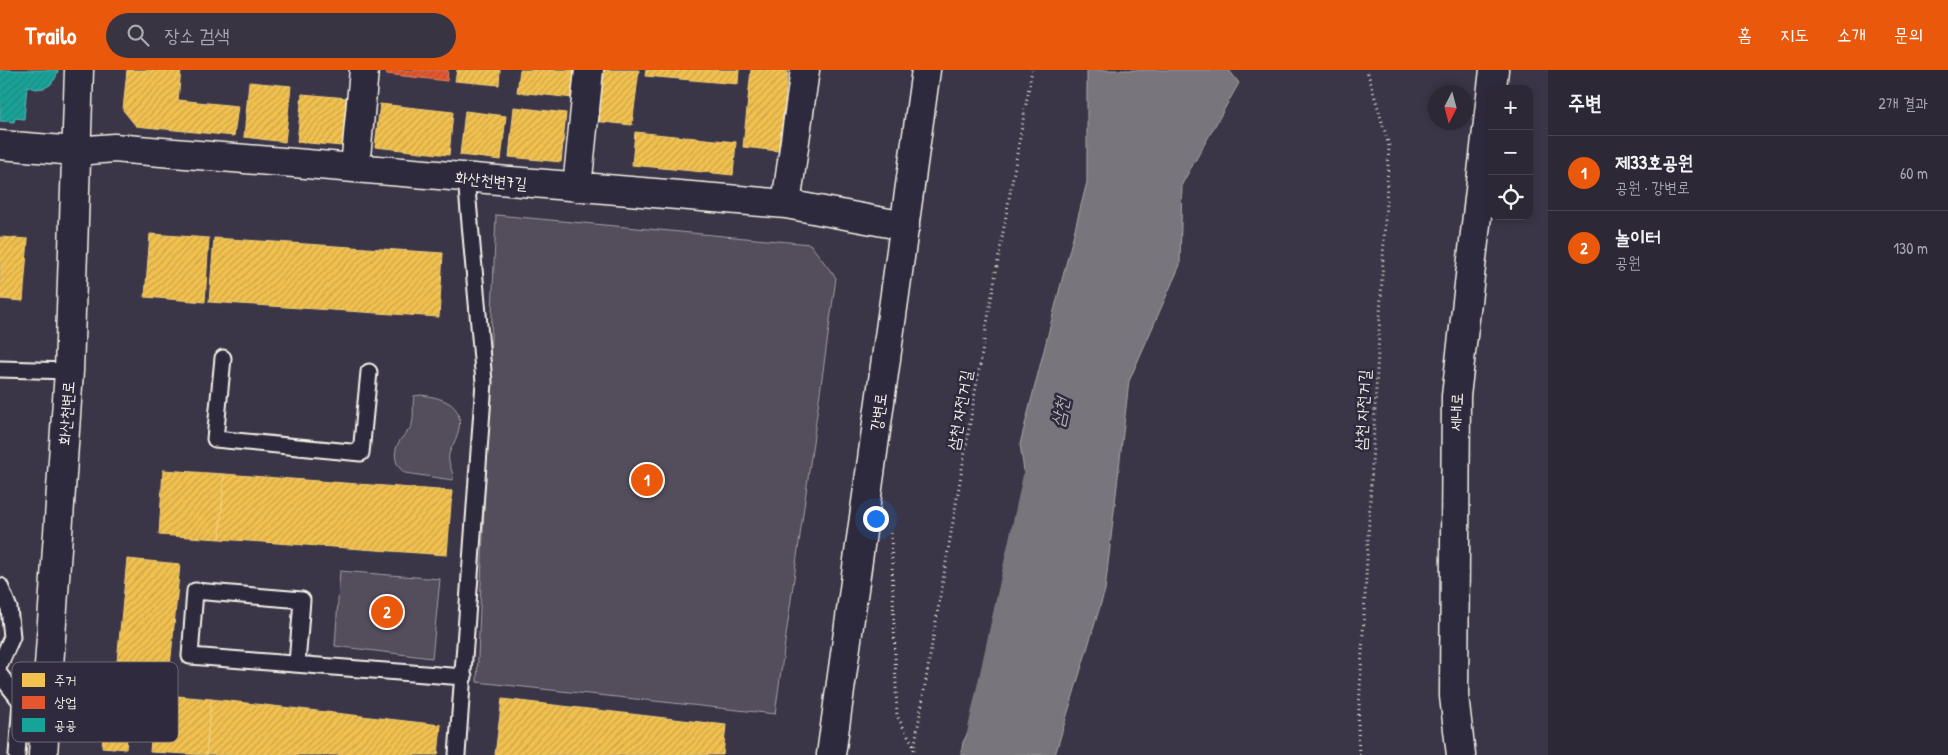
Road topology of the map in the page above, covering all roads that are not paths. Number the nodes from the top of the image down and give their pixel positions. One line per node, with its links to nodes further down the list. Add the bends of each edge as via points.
1 (80, 70): 8 (street, 화산천변로)
2 (364, 70): 9 (street)
3 (589, 70): 11 (street)
4 (806, 70): 12 (street)
5 (926, 70): 13 (street, 강변로)
6 (1494, 70): 31 (street, 세내로, via 1456,396 1454,696)
7 (0, 145): 8 (street, 화산천변7길)
8 (76, 151): 9 (street, 화산천변7길, via 114,148); 16 (street, 화산천변로)
9 (355, 168): 10 (street, 화산천변7길)
10 (466, 178): 11 (street, 화산천변7길); 23 (lane, via 484,382)
11 (577, 187): 12 (street, 화산천변7길)
12 (786, 204): 13 (street, 화산천변7길)
13 (904, 226): 30 (street, 강변로)
14 (223, 358): 17 (lane, via 215,439 361,453)
15 (0, 369): 16 (lane)
16 (69, 371): 19 (street, 화산천변로)
17 (369, 372)
18 (0, 586): 20 (lane, via 9,608 12,637)
19 (49, 662)
20 (0, 664)
21 (297, 664): 21 (lane, via 190,656 195,592 302,600); 23 (lane)
22 (0, 675): 24 (lane)
23 (464, 677): 29 (lane)
24 (12, 690)
25 (18, 742): 27 (lane)
26 (44, 742): 28 (street, 화산천변로)
27 (17, 755)
28 (43, 755)
29 (457, 755)
30 (831, 755)
31 (1461, 755)

